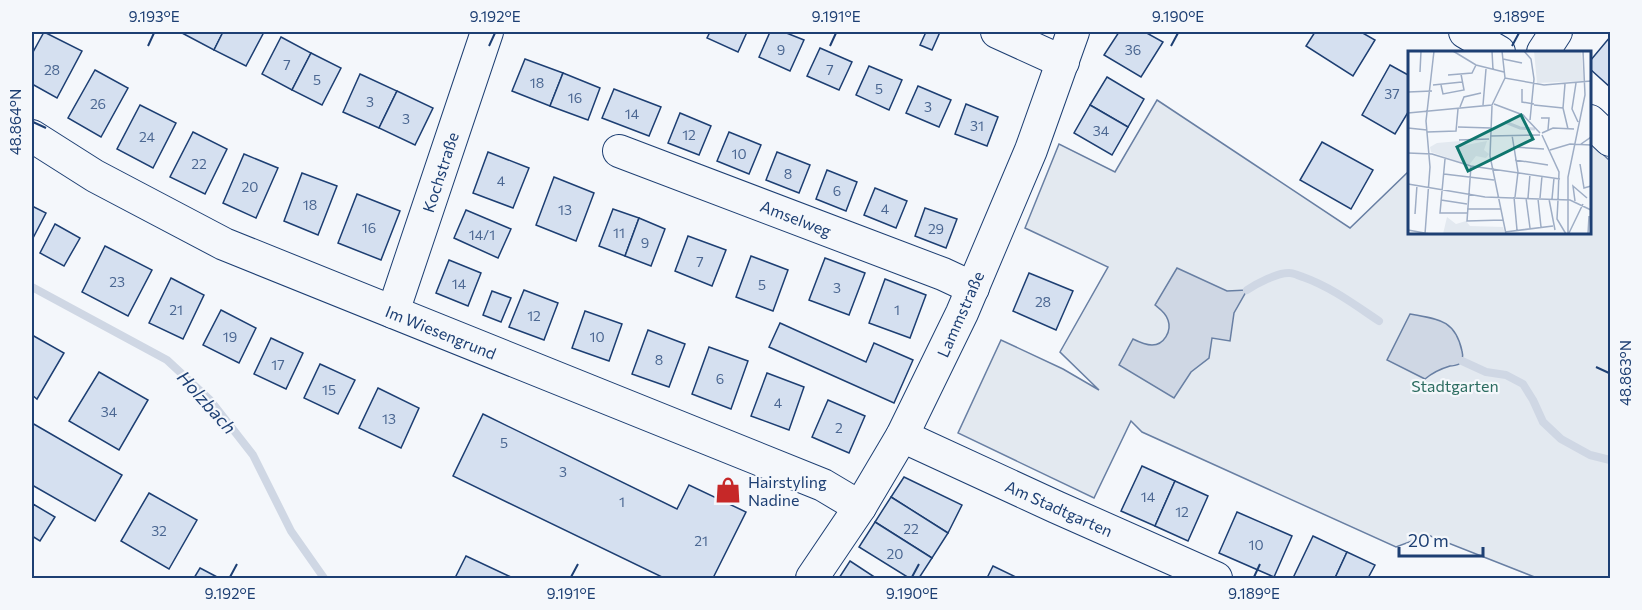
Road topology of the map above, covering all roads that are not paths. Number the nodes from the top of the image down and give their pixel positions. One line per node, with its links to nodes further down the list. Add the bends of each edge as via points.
1 (997, 32): 8 (street)
2 (1073, 32): 8 (street, Lammstraße)
3 (1465, 32): 6 (street)
4 (1556, 32): 7 (street)
5 (482, 33): 14 (street, Kochstraße)
6 (1498, 51)
7 (1545, 51)
8 (1063, 62): 13 (street, Lammstraße)
9 (1591, 123): 11 (street)
10 (32, 136): 14 (street, Im Wiesengrund, via 95,176 224,244)
11 (1611, 140)
12 (619, 151): 13 (street, Amselweg)
13 (973, 288): 15 (street, Lammstraße)
14 (393, 312): 16 (street, Im Wiesengrund, via 823,485)
15 (902, 436): 16 (street, Lammstraße); 18 (street, Am Stadtgarten)
16 (860, 507): 17 (street, Lammstraße)
17 (812, 579)
18 (1216, 579)

